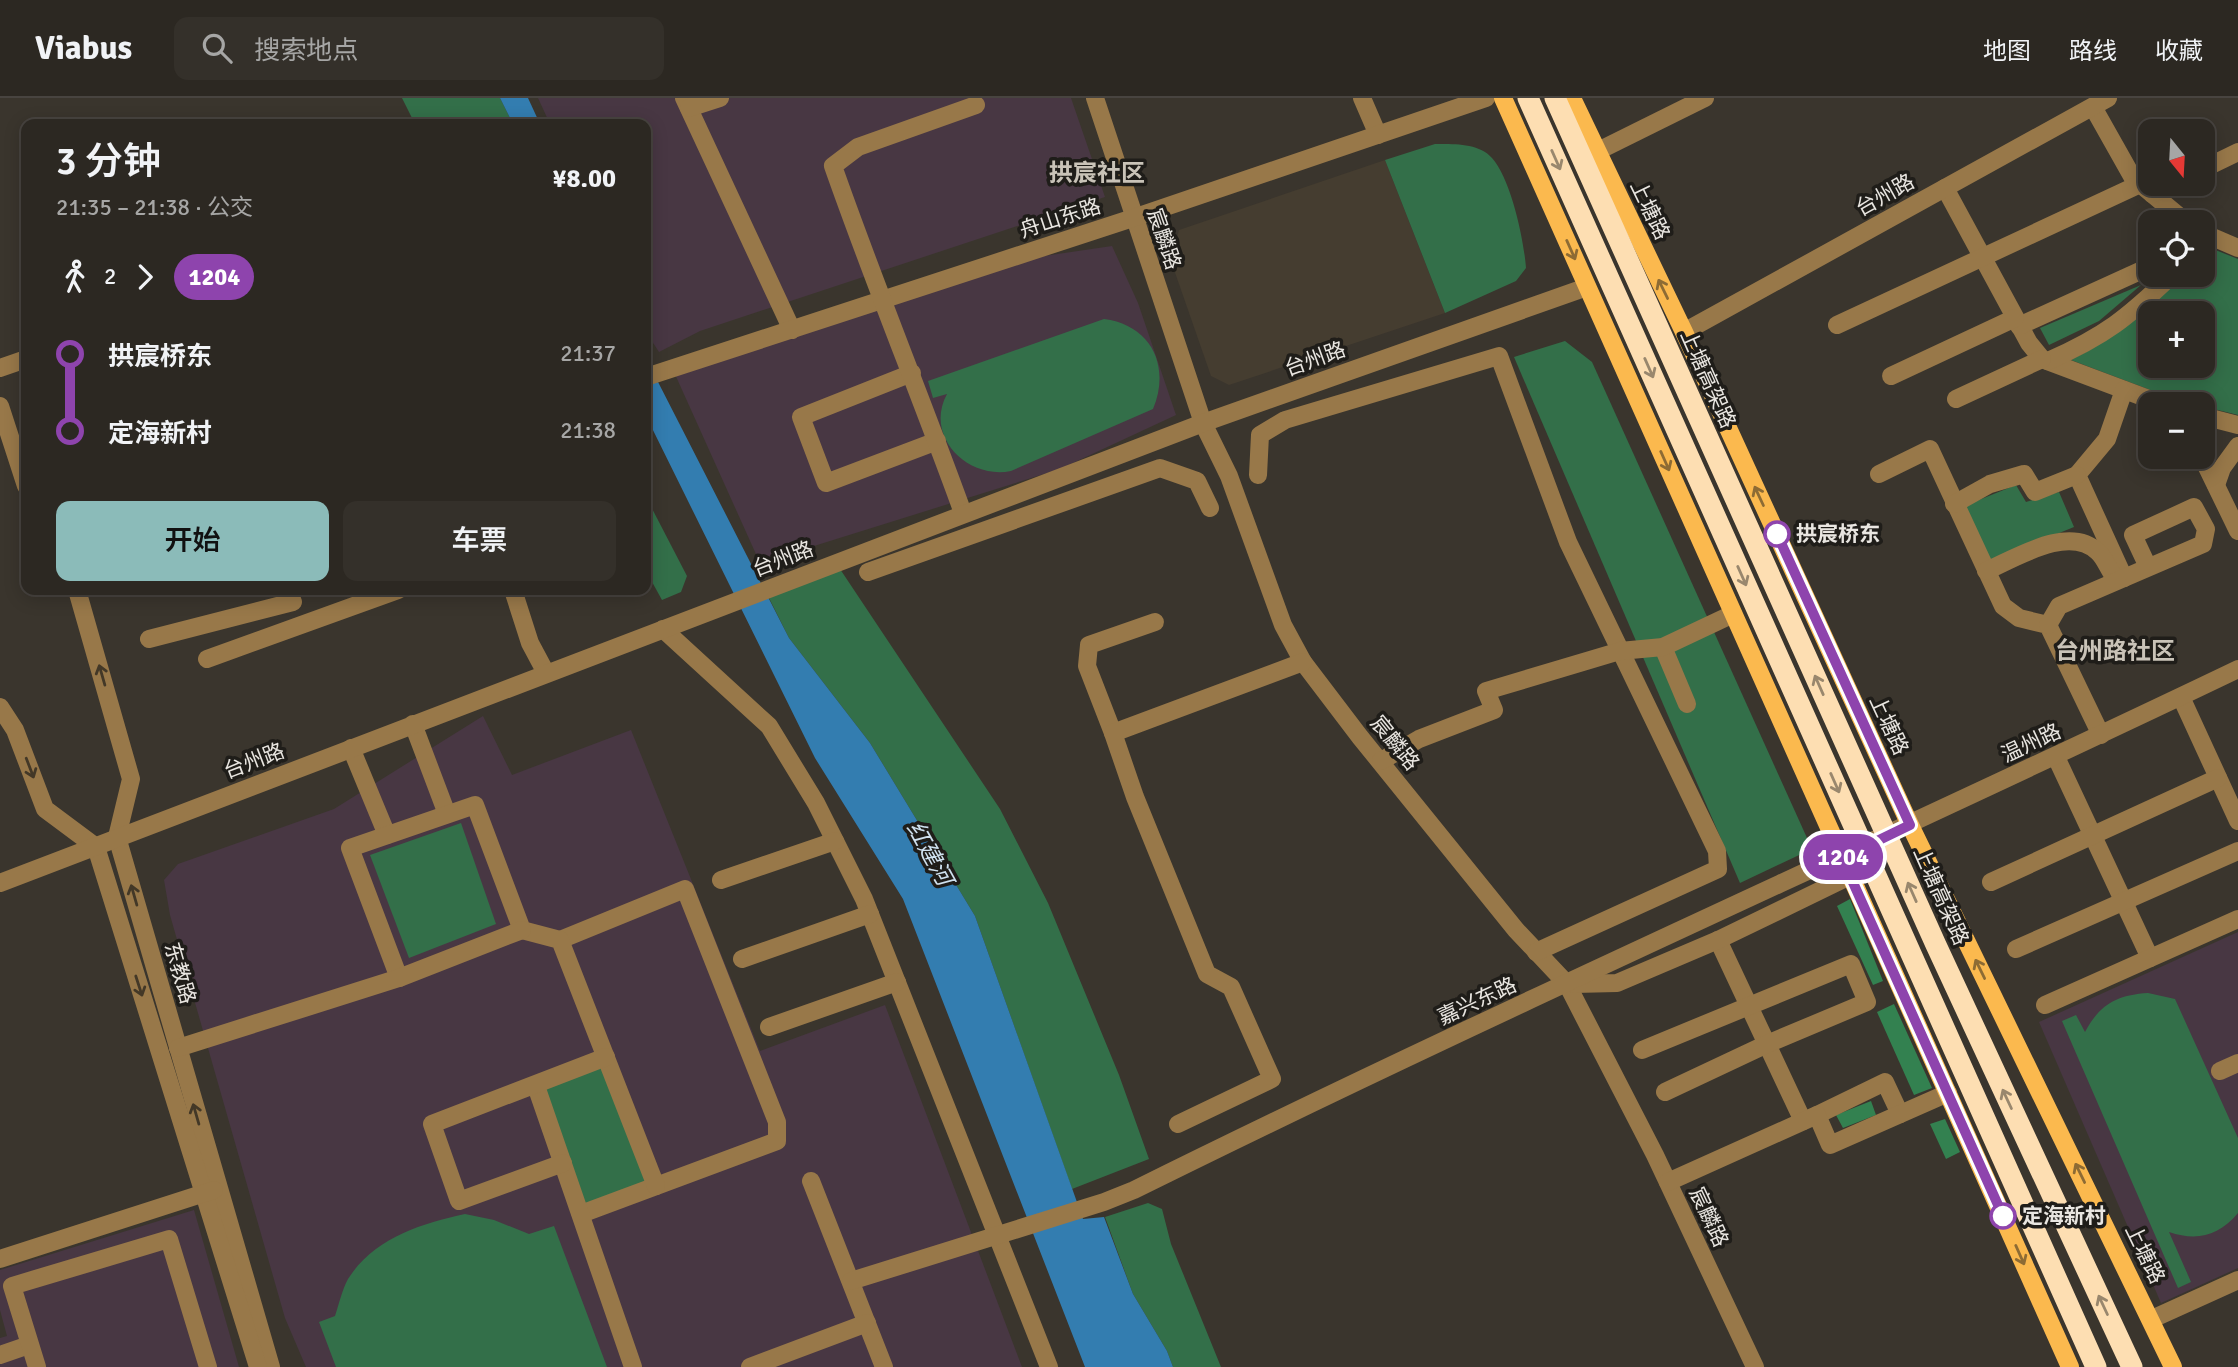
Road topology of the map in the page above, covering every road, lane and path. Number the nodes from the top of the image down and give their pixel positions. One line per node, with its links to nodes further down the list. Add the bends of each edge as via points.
1 (720, 98): 11 (street)
2 (1095, 98): 22 (street, 宸麟路)
3 (1362, 98): 13 (street)
4 (1486, 98): 13 (street, 舟山东路)
5 (1503, 98): 27 (main road, one-way to 27)
6 (1528, 98): 157 (highway, one-way to 157, bridge)
7 (1555, 98): 158 (highway, 上塘高架路, one-way to 7, bridge, via 1936,945)
8 (1572, 98): 14 (main road, 上塘路)
9 (1705, 98): 14 (street)
10 (2101, 102): 17 (street); 18 (street, 台州路)
11 (687, 103): 32 (street)
12 (970, 104): 29 (street, via 858,147 833,166)
13 (1378, 135): 22 (street, 舟山东路)
14 (1596, 152): 33 (main road, 上塘路, one-way to 14)
15 (2238, 152): 16 (street)
16 (2216, 163)
17 (2138, 182)
18 (1945, 188): 25 (street); 33 (street, 台州路)
19 (2138, 192): 25 (street)
20 (2154, 196): 21 (street)
21 (2171, 210)
22 (1133, 218): 29 (street, 舟山东路); 45 (street, 宸麟路)
23 (2215, 238): 24 (street)
24 (2238, 248)
25 (1983, 258): 30 (street); 31 (street)
26 (2138, 272): 30 (street)
27 (1587, 287): 45 (street, 台州路); 69 (main road, one-way to 69)
28 (2159, 287): 34 (street, via 2123,321 2091,342)
29 (880, 300): 32 (street, 舟山东路); 37 (street)
30 (2017, 322): 34 (street); 39 (street)
31 (1837, 325)
32 (792, 330): 38 (street, 舟山东路)
33 (1684, 332): 93 (main road, 上塘路, one-way to 33)
34 (2045, 360): 40 (street); 42 (street)
35 (21, 361): 36 (street)
36 (0, 368)
37 (912, 373): 47 (street); 47 (street, via 800,417 826,483)
38 (651, 375)
39 (1891, 376)
40 (2124, 390): 41 (street); 55 (street, via 2107,439)
41 (2138, 395)
42 (1956, 399)
43 (0, 406): 51 (street)
44 (2215, 419): 46 (street)
45 (1203, 423): 49 (street, 台州路); 78 (street, 宸麟路, via 1229,476 1283,625)
46 (2238, 425)
47 (937, 441): 59 (street)
48 (2238, 446): 56 (street)
49 (1137, 449): 52 (street); 59 (street, 台州路)
50 (2209, 469): 56 (street)
51 (21, 471)
52 (1146, 474): 58 (street, via 1160,468 1197,481); 63 (street)
53 (1879, 474): 57 (street, via 1930,449)
54 (1258, 475): 76 (street, via 1260,435 1285,420 1499,356 1568,542)
55 (2077, 475): 57 (street, via 2035,492 2024,474 1990,484); 64 (street)
56 (2216, 485): 60 (street)
57 (1954, 504): 62 (street)
58 (1210, 508)
59 (963, 513): 73 (street, 台州路)
60 (2238, 531)
61 (2148, 568): 64 (street)
62 (1986, 571): 64 (street, via 2053,544 2079,540 2099,552); 71 (street, via 2003,606 2019,618)
63 (868, 572)
64 (2120, 579): 71 (street, via 2059,606)
65 (78, 595): 96 (street, 东教路, one-way to 65, via 131,779)
66 (384, 595): 72 (street)
67 (515, 595): 80 (street, via 530,643)
68 (291, 596): 72 (street); 74 (street)
69 (1733, 614): 75 (street); 100 (main road)
70 (1155, 622): 85 (street, via 1089,645 1087,666)
71 (2048, 625): 86 (street)
72 (299, 626): 77 (street)
73 (663, 629): 80 (street, 台州路); 97 (street, via 769,726)
74 (149, 639)
75 (1663, 647): 76 (street); 82 (street)
76 (1620, 651): 89 (street, via 1486,691 1494,710 1419,739); 112 (street, via 1717,851 1718,869)
77 (207, 659)
78 (1303, 662): 85 (street); 89 (street, 宸麟路)
79 (2238, 669): 81 (street, 温州路)
80 (546, 673): 84 (street, 台州路)
81 (2181, 697): 86 (street, 温州路); 90 (street)
82 (1687, 704)
83 (0, 707): 98 (street, one-way to 98, via 15,730 46,809)
84 (413, 724): 87 (street, 台州路); 91 (street)
85 (1113, 733): 132 (street, via 1207,974 1231,987 1272,1079)
86 (2101, 735): 88 (street, 温州路)
87 (351, 748): 94 (street); 96 (street, 台州路)
88 (2056, 757): 93 (street, 温州路); 95 (street)
89 (1381, 761): 112 (street, 宸麟路)
90 (2218, 778): 92 (street); 95 (street)
91 (447, 814): 94 (street); 108 (street, via 475,805)
92 (2237, 817)
93 (1910, 825): 100 (street, 温州路); 143 (main road, 上塘路, one-way to 93)
94 (387, 835): 115 (street, via 351,848)
95 (2093, 835): 103 (street); 105 (street)
96 (117, 837): 98 (street, 台州路); 122 (street, 东教路, one-way to 96)
97 (835, 841): 102 (street); 106 (street)
98 (96, 847): 104 (street, 台州路); 137 (street, 东教路, one-way to 137)
99 (2238, 851): 105 (street)
100 (1842, 858): 101 (main road); 117 (street, 嘉兴东路)
101 (1850, 876): 110 (street); 129 (main road)
102 (721, 880)
103 (1991, 882)
104 (0, 883)
105 (2124, 902): 111 (street); 113 (street)
106 (870, 914): 114 (street); 116 (street)
107 (2238, 919): 113 (street)
108 (522, 930): 109 (street); 115 (street)
109 (560, 940): 124 (street); 136 (street, via 685,889 777,1122 777,1141)
110 (1718, 940): 117 (street, via 1617,983); 119 (street)
111 (2016, 949)
112 (1536, 952): 117 (street, 宸麟路)
113 (2150, 958): 118 (street)
114 (742, 959)
115 (399, 978): 122 (street)
116 (897, 982): 120 (street); 139 (street)
117 (1567, 984): 135 (street, 宸麟路); 139 (street, 嘉兴东路, via 1134,1190)
118 (2045, 1005)
119 (1749, 1006): 121 (street); 121 (street, via 1851,964 1867,1002); 123 (street)
120 (769, 1027)
121 (1767, 1044): 128 (street); 131 (street)
122 (178, 1048): 137 (street, 东教路, one-way to 122)
123 (1642, 1050)
124 (606, 1057): 127 (street); 136 (street)
125 (2238, 1063): 126 (street)
126 (2220, 1071)
127 (536, 1086): 133 (street); 133 (street, via 432,1124 459,1201)
128 (1665, 1092)
129 (1948, 1093): 130 (street); 156 (main road, one-way to 156)
130 (1899, 1114): 131 (street, via 1830,1145); 131 (street, via 1885,1082)
131 (1810, 1118): 135 (street)
132 (1178, 1124)
133 (563, 1163): 138 (street)
134 (811, 1181): 142 (street)
135 (1668, 1182): 155 (street, 宸麟路)
136 (656, 1186): 138 (street)
137 (211, 1191): 140 (street); 149 (street, 东教路); 150 (street, 东教路)
138 (581, 1214): 151 (street)
139 (996, 1234): 142 (street, 嘉兴东路); 154 (street)
140 (0, 1259)
141 (2238, 1280): 143 (street)
142 (851, 1281): 144 (street)
143 (2152, 1319): 159 (main road, 上塘路)
144 (867, 1323): 152 (street); 153 (street)
145 (29, 1345): 146 (street); 147 (street); 148 (street, via 12,1286 169,1239)
146 (0, 1355)
147 (37, 1367)
148 (208, 1367)
149 (258, 1367)
150 (271, 1367)
151 (633, 1367)
152 (750, 1367)
153 (884, 1367)
154 (1049, 1367)
155 (1755, 1367)
156 (2070, 1367)
157 (2096, 1367)
158 (2132, 1367)
159 (2173, 1367)

